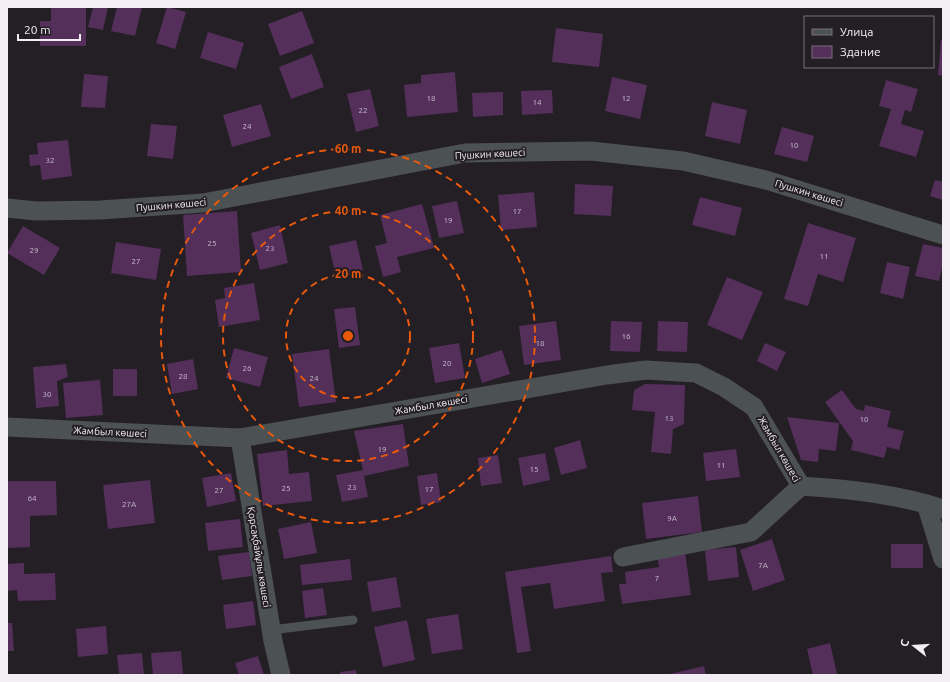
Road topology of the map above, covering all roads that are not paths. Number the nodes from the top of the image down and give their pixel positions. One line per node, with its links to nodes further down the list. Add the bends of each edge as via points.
1 (7, 208): 2 (street, Пушкин көшесі, via 36,211 92,210 203,203 465,153 591,150 683,161 766,180)
2 (943, 235)
3 (7, 427): 4 (street, Жамбыл көшесі)
4 (240, 438): 5 (street, Жамбыл көшесі, via 607,375 646,370 696,373 724,387 754,407); 10 (street, Қорсақбайұлы көшесі)
5 (801, 486): 6 (street, via 848,489); 7 (street, via 751,532)
6 (935, 506): 8 (street)
7 (623, 557)
8 (943, 559)
9 (353, 620): 10 (lane)
10 (271, 630): 11 (street, Қорсақбайұлы көшесі)
11 (281, 675)

